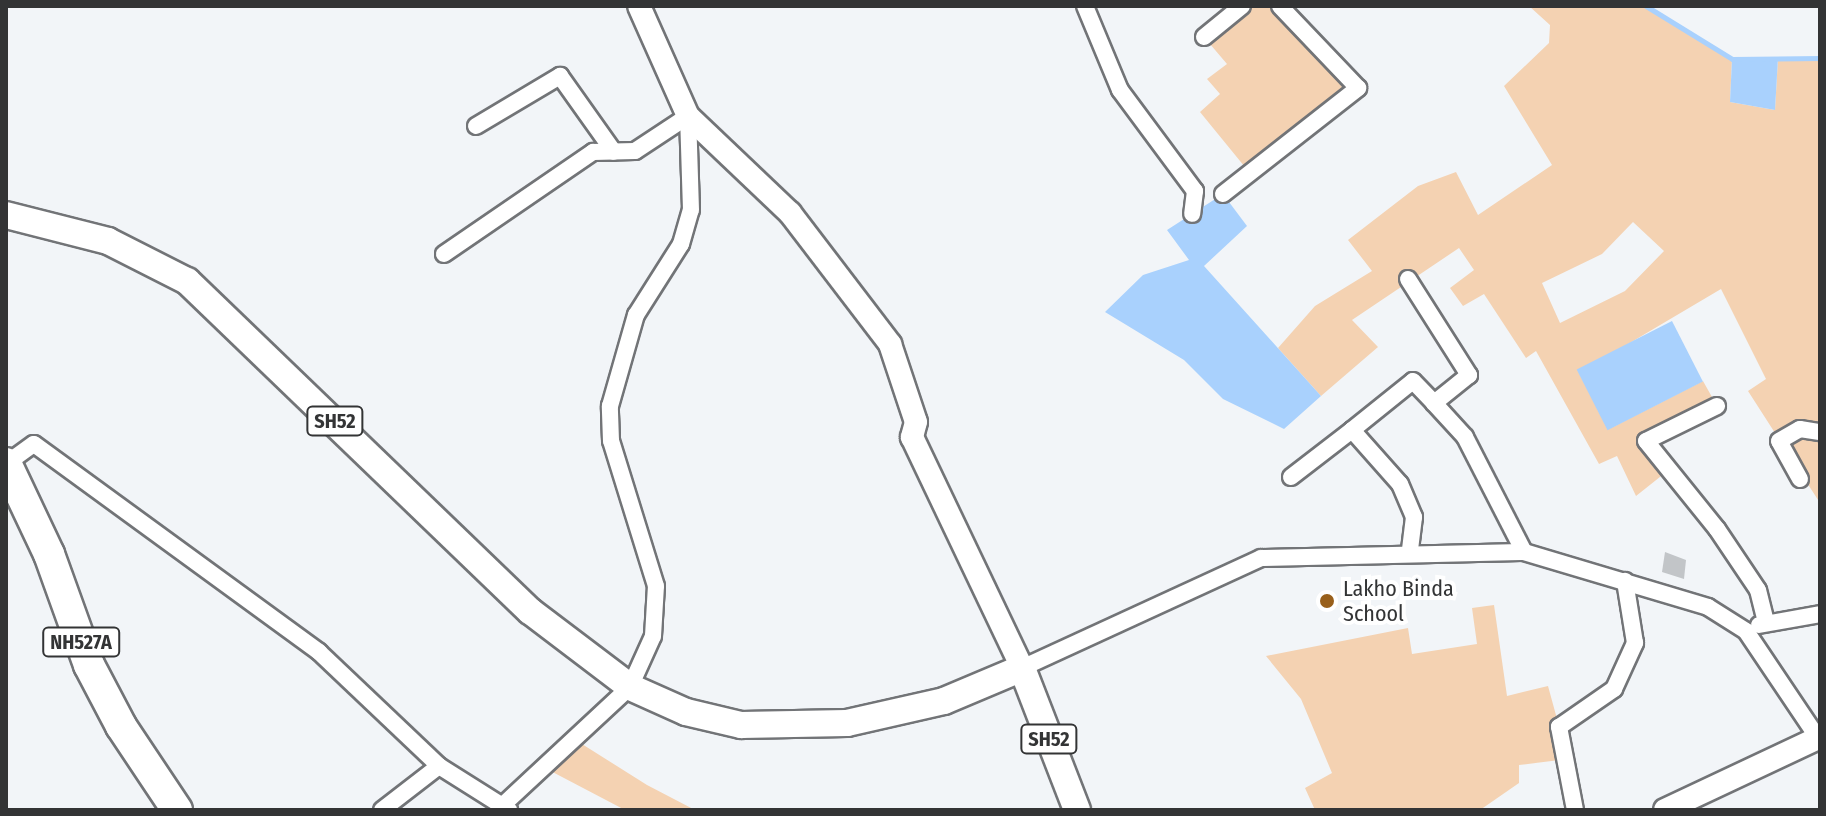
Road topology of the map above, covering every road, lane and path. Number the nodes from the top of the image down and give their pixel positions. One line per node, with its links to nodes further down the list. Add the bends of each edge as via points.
1 (639, 6): 6 (street, SH52 / SH52)
2 (1085, 6): 10 (street, via 1120,90 1195,191)
3 (1242, 6): 5 (street)
4 (1280, 6): 9 (street, via 1358,88)
5 (1204, 37)
6 (688, 116): 8 (street, via 635,151); 27 (street, SH52 / SH52, via 790,213 890,344 916,422 912,437 918,452 956,536 994,598); 28 (street, via 691,210 681,244 636,315 610,406 611,441 656,586 653,636)
7 (476, 126): 8 (street, via 560,76)
8 (614, 152): 12 (street, via 593,152)
9 (1223, 194)
10 (1192, 214)
11 (6, 215): 28 (main road, SH52 / SH52, via 108,241 187,281 530,611)
12 (444, 254)
13 (1408, 279): 14 (street, via 1469,375)
14 (1434, 403): 16 (street, via 1413,381); 22 (street, via 1465,437)
15 (1717, 406): 25 (street, via 1646,441 1726,541 1758,590)
16 (1352, 430): 19 (street); 21 (street, via 1400,484 1414,517)
17 (1820, 432): 20 (street, via 1800,429 1779,441)
18 (6, 464): 30 (street, via 34,444 319,652); 32 (highway, NH527A, via 49,554 89,665 121,726)
19 (1291, 477)
20 (1800, 479)
21 (1410, 551): 22 (street); 27 (street, via 1261,558)
22 (1524, 552): 23 (street)
23 (1625, 581): 26 (street, via 1708,607); 35 (street, via 1635,643 1614,689 1559,727)
24 (1820, 614): 25 (street)
25 (1766, 622): 26 (street)
26 (1746, 631): 29 (street)
27 (1022, 668): 28 (main road, SH52 / SH52, via 944,701 847,723 741,725 686,712); 34 (main road, SH52 / SH52)
28 (630, 687): 31 (street)
29 (1820, 739): 36 (street)
30 (439, 766): 31 (street); 33 (street)
31 (506, 807)
32 (177, 810)
33 (382, 810)
34 (1077, 810)
35 (1575, 810)
36 (1665, 810)

